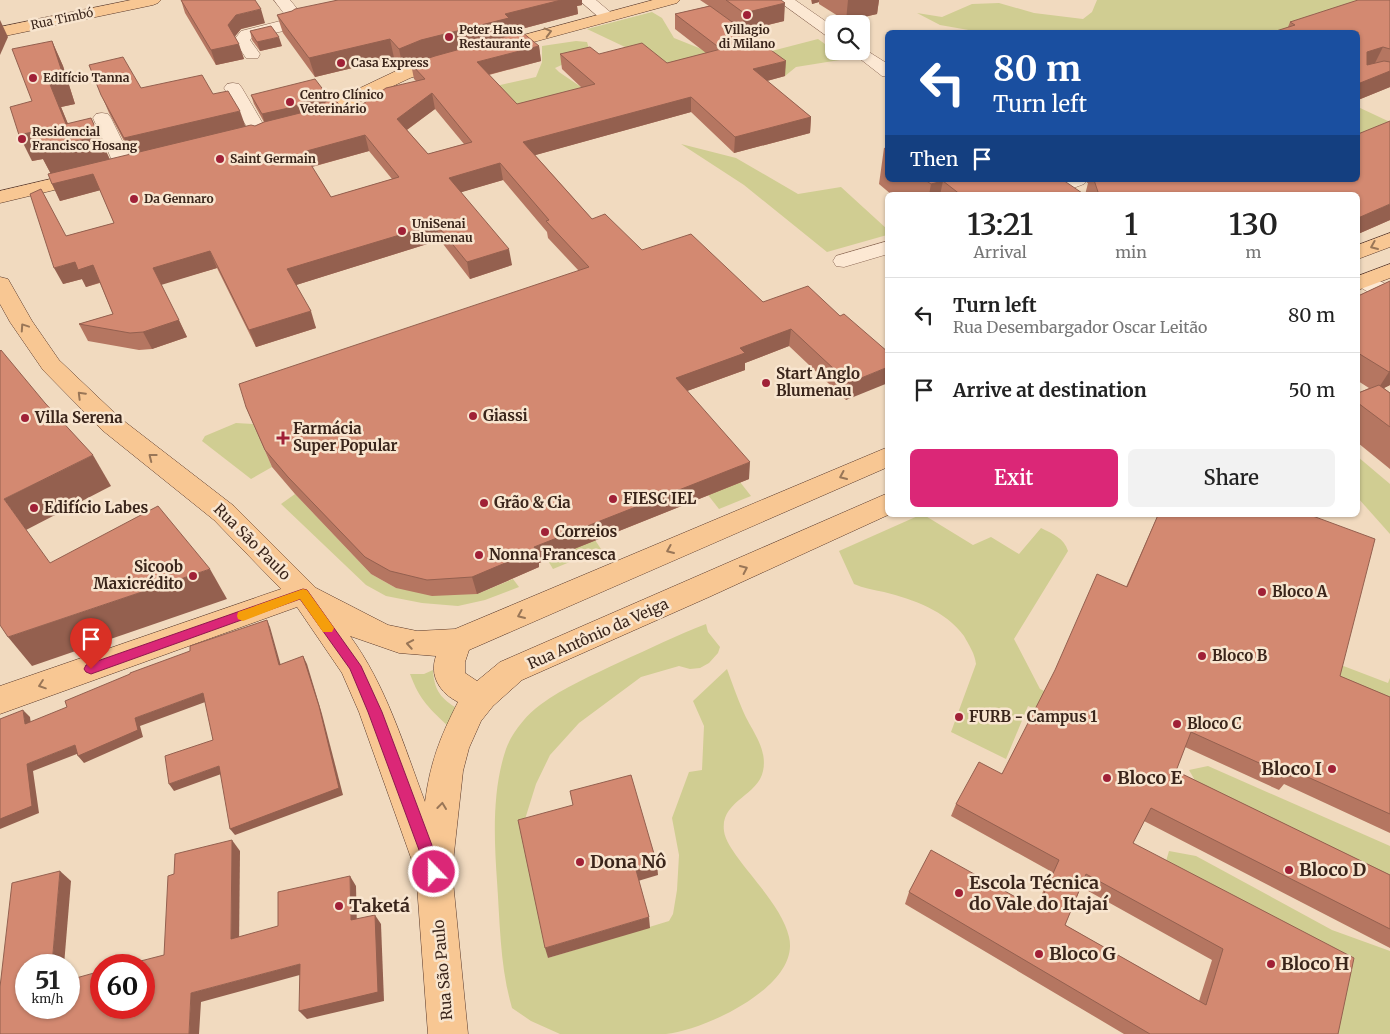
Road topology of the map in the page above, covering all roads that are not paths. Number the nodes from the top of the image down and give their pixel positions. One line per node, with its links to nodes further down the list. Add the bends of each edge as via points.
1 (153, 0): 8 (main road, Rua Timbó)
2 (282, 0): 9 (street, via 296,21 291,25 247,34 242,40)
3 (587, 0): 6 (street)
4 (672, 0): 6 (main road)
5 (785, 0): 7 (street)
6 (607, 16): 14 (main road, one-way to 6, via 335,108 404,74)
7 (825, 28)
8 (0, 32)
9 (252, 54)
10 (870, 59): 11 (street)
11 (885, 70)
12 (232, 88): 14 (street)
13 (102, 118): 17 (street)
14 (274, 130): 15 (main road)
15 (240, 138)
16 (144, 162): 17 (main road)
17 (125, 167): 20 (main road)
18 (1072, 182): 19 (street)
19 (1049, 190)
20 (0, 197)
21 (1390, 239): 23 (main road, one-way to 23)
22 (885, 248): 24 (street)
23 (1360, 252)
24 (844, 261)
25 (1390, 270): 26 (main road)
26 (1361, 283): 28 (street)
27 (0, 284): 31 (main road, Rua São Paulo, one-way to 27, via 224,513 111,424 51,365)
28 (1390, 295)
29 (885, 457): 32 (main road, one-way to 32)
30 (885, 504): 33 (main road, Rua Antônio da Veiga, one-way to 30, via 511,672)
31 (303, 594): 32 (main road, one-way to 31, via 426,646 394,640 361,629); 34 (main road, one-way to 34); 35 (main road, Rua São Paulo, via 355,666)
32 (458, 641): 33 (main road, via 450,655 448,673 452,682 466,692)
33 (482, 696): 35 (main road, Rua Antônio da Veiga, one-way to 33, via 446,771 469,712)
34 (0, 700)
35 (434, 872): 36 (main road, Rua São Paulo)
36 (448, 1034)

